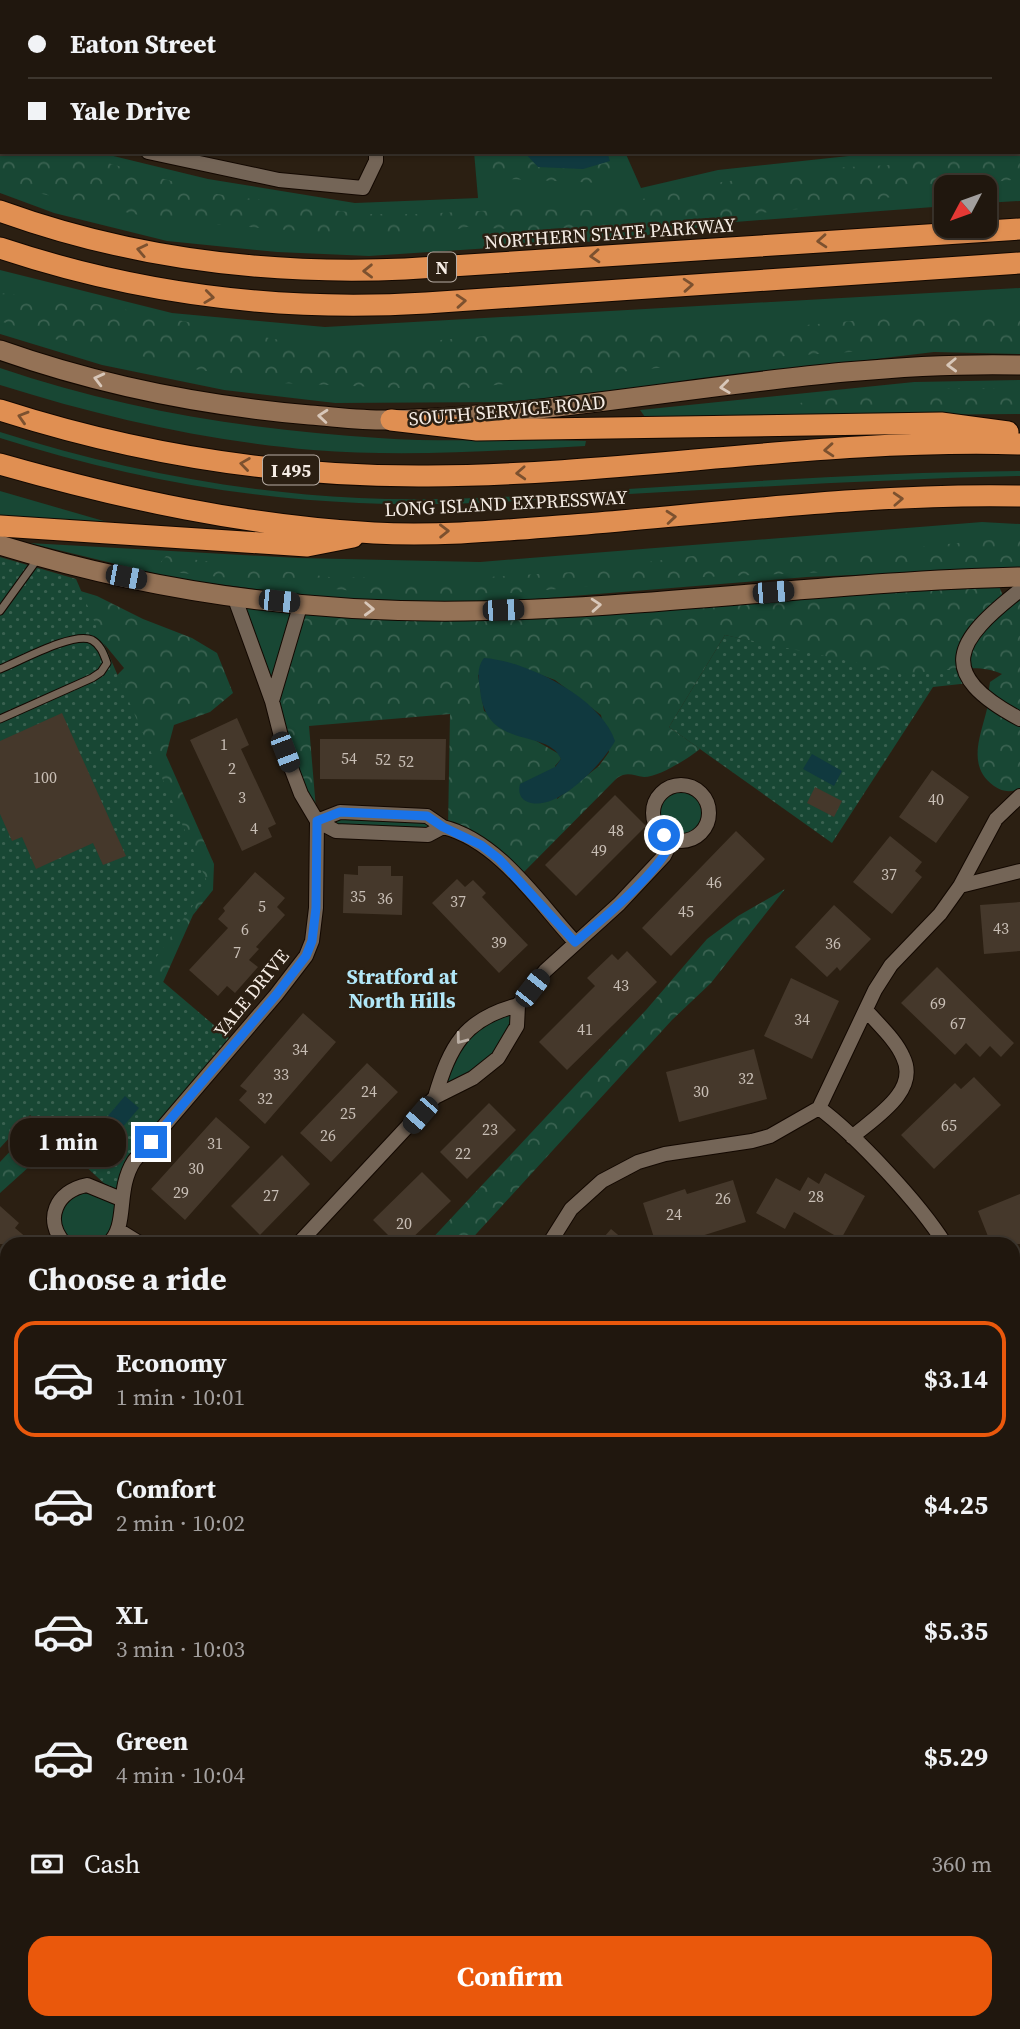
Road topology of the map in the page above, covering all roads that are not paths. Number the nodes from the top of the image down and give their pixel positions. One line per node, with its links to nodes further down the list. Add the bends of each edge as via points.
1 (157, 154): 2 (street, via 279,180 363,188)
2 (376, 154)
3 (0, 211): 4 (highway, NORTHERN STATE PARKWAY / N, one-way to 3, via 317,271 146,252)
4 (1020, 229)
5 (0, 248): 6 (highway, N, one-way to 6, via 169,291 253,302 341,306)
6 (1020, 265)
7 (0, 350): 10 (main road, SOUTH SERVICE ROAD, one-way to 7, via 196,400 86,376)
8 (1020, 365): 10 (main road, SOUTH SERVICE ROAD, one-way to 10, via 896,367 532,410)
9 (0, 410): 12 (highway, LONG ISLAND EXPRESSWAY / I 495, one-way to 9, via 881,446 485,475 371,475 286,470 173,453)
10 (391, 420): 11 (highway, via 477,430 941,422)
11 (1020, 434)
12 (1020, 443)
13 (0, 464): 16 (highway, LONG ISLAND EXPRESSWAY, via 212,515)
14 (1020, 496): 16 (highway, LONG ISLAND EXPRESSWAY, one-way to 14, via 508,530 896,499)
15 (0, 526): 16 (highway, via 307,547)
16 (376, 533)
17 (0, 545): 18 (main road)
18 (39, 557): 21 (main road); 23 (lane)
19 (1020, 578): 22 (main road, one-way to 19, via 409,611 499,610 892,582)
20 (1020, 590): 27 (street, via 970,635 964,659 970,683 979,695)
21 (234, 596): 22 (main road); 25 (street)
22 (301, 603): 25 (street)
23 (0, 611)
24 (0, 669): 26 (lane, via 78,636 93,641 107,663 92,678)
25 (272, 701): 29 (street, via 285,752)
26 (0, 719)
27 (1020, 719)
28 (1020, 796): 32 (street, via 996,819)
29 (317, 821): 33 (street, via 336,831 428,835 443,827 499,859); 39 (street, YALE DRIVE, via 316,908 306,956 134,1161 122,1185)
30 (672, 840): 30 (street, via 696,837 707,823 708,804 687,785 677,784 661,792 652,810 657,828); 33 (street, via 664,856 619,904)
31 (1020, 871): 32 (street)
32 (960, 886): 35 (street, via 930,927 891,965)
33 (575, 942): 34 (street)
34 (518, 1005): 36 (street, via 517,1026 498,1059); 36 (street, one-way to 36, via 499,1010 468,1029 446,1058)
35 (866, 1010): 37 (street); 38 (street, via 904,1057 907,1077 894,1101)
36 (435, 1097): 44 (street)
37 (818, 1108): 38 (street); 45 (street, via 770,1136 638,1161 602,1181 579,1202)
38 (852, 1137): 46 (street)
39 (121, 1199): 40 (street, YALE DRIVE); 41 (street, via 87,1185 66,1192 53,1220)
40 (120, 1231): 42 (street); 43 (street)
41 (60, 1237)
42 (114, 1237)
43 (130, 1237)
44 (305, 1237)
45 (554, 1237)
46 (939, 1237)

